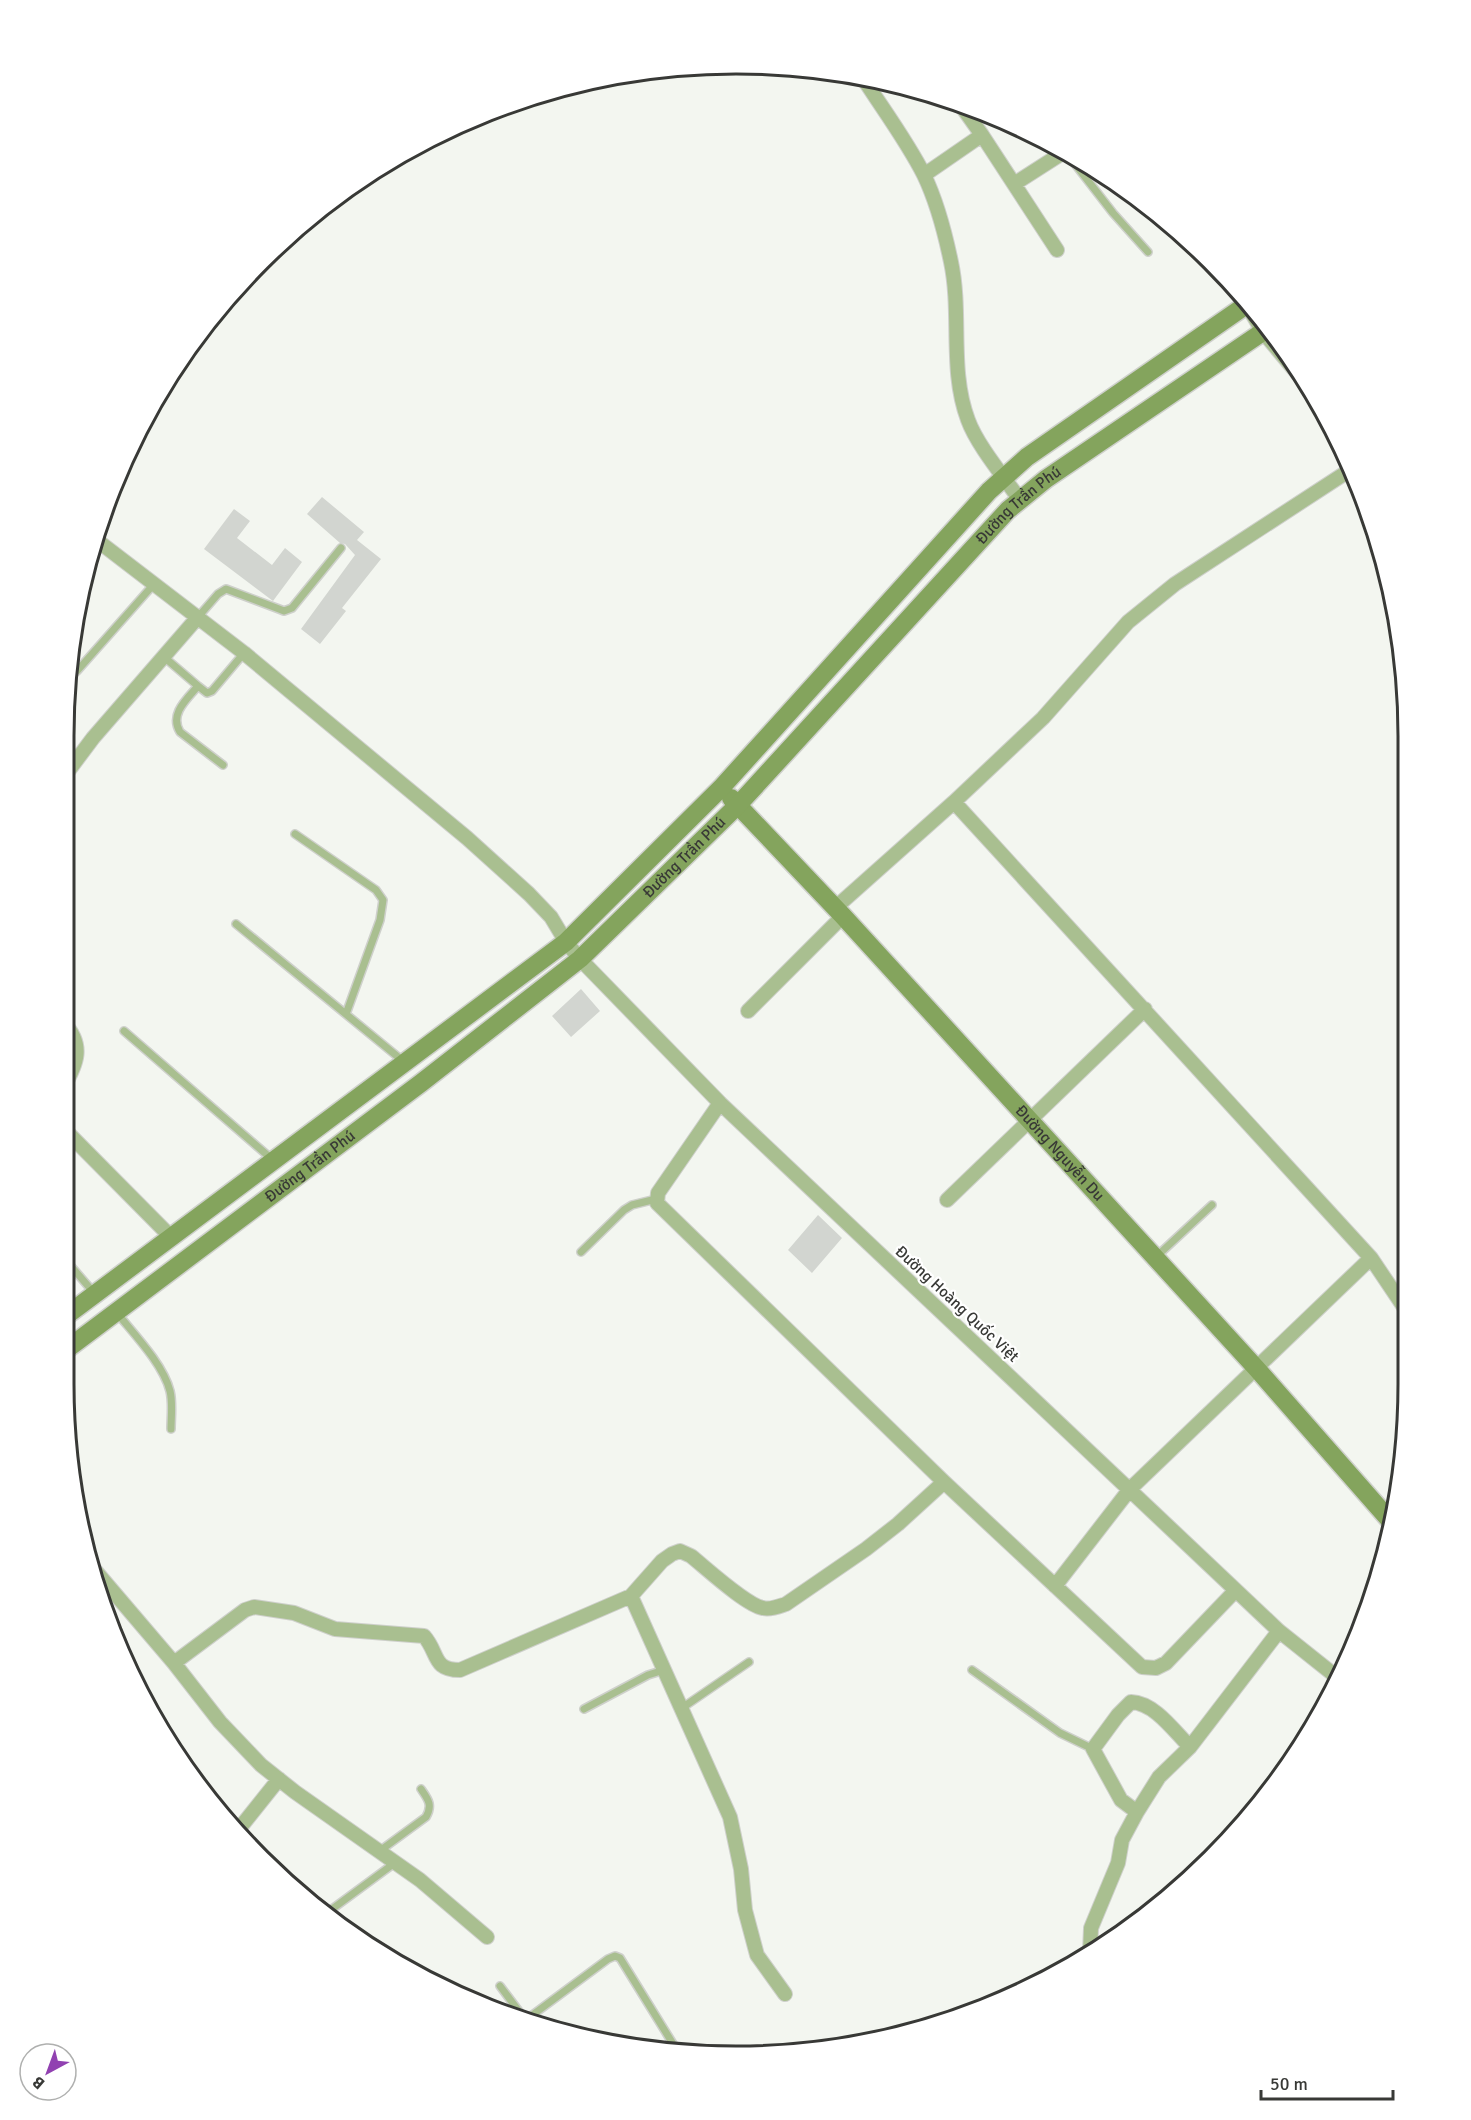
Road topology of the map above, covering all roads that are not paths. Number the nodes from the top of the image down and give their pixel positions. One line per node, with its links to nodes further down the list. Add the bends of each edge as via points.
1 (868, 87): 6 (street)
2 (969, 117): 3 (street)
3 (982, 135): 6 (street); 7 (street)
4 (1056, 157): 7 (street)
5 (1080, 171): 9 (lane)
6 (924, 175): 13 (street, via 952,263 963,405 975,434)
7 (1014, 184): 8 (street)
8 (1057, 250)
9 (1148, 252)
10 (1241, 309): 13 (main road, Đường Trần Phú, via 1027,457)
11 (1262, 333): 14 (main road, Đường Trần Phú)
12 (1343, 474): 26 (street, via 1175,584 1128,622 1043,718)
13 (1004, 477): 14 (street); 25 (main road, Đường Trần Phú)
14 (1020, 500): 27 (main road, Đường Trần Phú)
15 (102, 544): 17 (street, Đường Hoàng Quốc Việt)
16 (341, 548): 18 (lane, via 292,608 284,611 226,590)
17 (154, 584): 18 (street, Đường Hoàng Quốc Việt); 21 (lane)
18 (198, 618): 19 (street, Đường Hoàng Quốc Việt); 20 (street)
19 (244, 653): 22 (lane, via 210,693); 31 (street, Đường Hoàng Quốc Việt, via 467,838 551,917)
20 (164, 657): 22 (lane); 23 (street)
21 (77, 671)
22 (198, 686): 24 (lane, via 179,709 177,726)
23 (74, 763)
24 (224, 765)
25 (721, 788): 27 (main road, Đường Nguyễn Du); 31 (main road, Đường Trần Phú)
26 (954, 802): 29 (street); 33 (street)
27 (738, 805): 29 (main road, Đường Nguyễn Du); 32 (main road, Đường Trần Phú)
28 (295, 834): 35 (lane, via 376,890 383,900 380,920)
29 (839, 912): 34 (street); 41 (main road, Đường Nguyễn Du)
30 (236, 924): 35 (lane)
31 (566, 942): 32 (street, Đường Hoàng Quốc Việt); 38 (main road, Đường Trần Phú)
32 (580, 958): 40 (street, Đường Hoàng Quốc Việt); 55 (main road, Đường Trần Phú)
33 (1145, 1009): 41 (street); 50 (street)
34 (748, 1011)
35 (346, 1014): 38 (lane)
36 (124, 1031): 43 (lane)
37 (74, 1037): 39 (street)
38 (405, 1063): 43 (main road, Đường Trần Phú)
39 (74, 1068)
40 (720, 1103): 44 (street); 60 (street, Đường Hoàng Quốc Việt)
41 (1030, 1121): 45 (street); 49 (main road, Đường Nguyễn Du)
42 (74, 1139): 47 (street)
43 (273, 1160): 47 (main road, Đường Trần Phú)
44 (656, 1199): 48 (lane, via 624,1210); 59 (street)
45 (946, 1200)
46 (1212, 1205): 49 (lane)
47 (171, 1237): 52 (main road, Đường Trần Phú)
48 (582, 1252)
49 (1155, 1258): 57 (main road, Đường Nguyễn Du)
50 (1371, 1258): 53 (street); 57 (street)
51 (74, 1270): 52 (lane)
52 (95, 1294): 54 (main road, Đường Trần Phú)
53 (1398, 1298)
54 (74, 1310)
55 (117, 1312): 56 (main road, Đường Trần Phú); 58 (lane, via 167,1382 172,1400)
56 (74, 1344)
57 (1257, 1369): 60 (street); 61 (main road, Đường Nguyễn Du)
58 (171, 1429)
59 (944, 1482): 63 (street); 65 (street, via 866,1549 786,1604 764,1608 750,1602 680,1551 662,1561)
60 (1130, 1489): 63 (street); 64 (street, Đường Hoàng Quốc Việt)
61 (1385, 1515)
62 (104, 1581): 68 (street)
63 (1055, 1586): 64 (street, via 1136,1663 1156,1668 1166,1663)
64 (1235, 1591): 66 (street, Đường Hoàng Quốc Việt)
65 (631, 1596): 68 (street, via 460,1670 440,1665 424,1636 335,1629 294,1613 254,1607); 69 (street)
66 (1279, 1631): 71 (street, Đường Hoàng Quốc Việt); 74 (street)
67 (749, 1662): 72 (lane)
68 (174, 1663): 76 (street, via 220,1722)
69 (664, 1670): 72 (street); 73 (lane, via 642,1677)
70 (972, 1670): 75 (lane, via 1060,1733)
71 (1331, 1672)
72 (682, 1708): 86 (street, via 730,1816 745,1910 757,1955)
73 (584, 1709)
74 (1190, 1747): 75 (street, via 1151,1708 1131,1702); 78 (street, via 1159,1778)
75 (1093, 1749): 78 (street, via 1121,1800)
76 (279, 1779): 79 (street); 80 (street)
77 (421, 1789): 80 (lane, via 430,1802 430,1810)
78 (1137, 1812): 84 (street, via 1122,1840 1119,1863 1091,1928)
79 (242, 1825)
80 (381, 1851): 81 (street)
81 (396, 1862): 82 (lane); 83 (street)
82 (331, 1910)
83 (487, 1936)
84 (1090, 1943)
85 (500, 1986): 87 (lane)
86 (785, 1994)
87 (518, 2009)
88 (531, 2014): 89 (lane, via 615,1956 620,1958)
89 (673, 2043)

